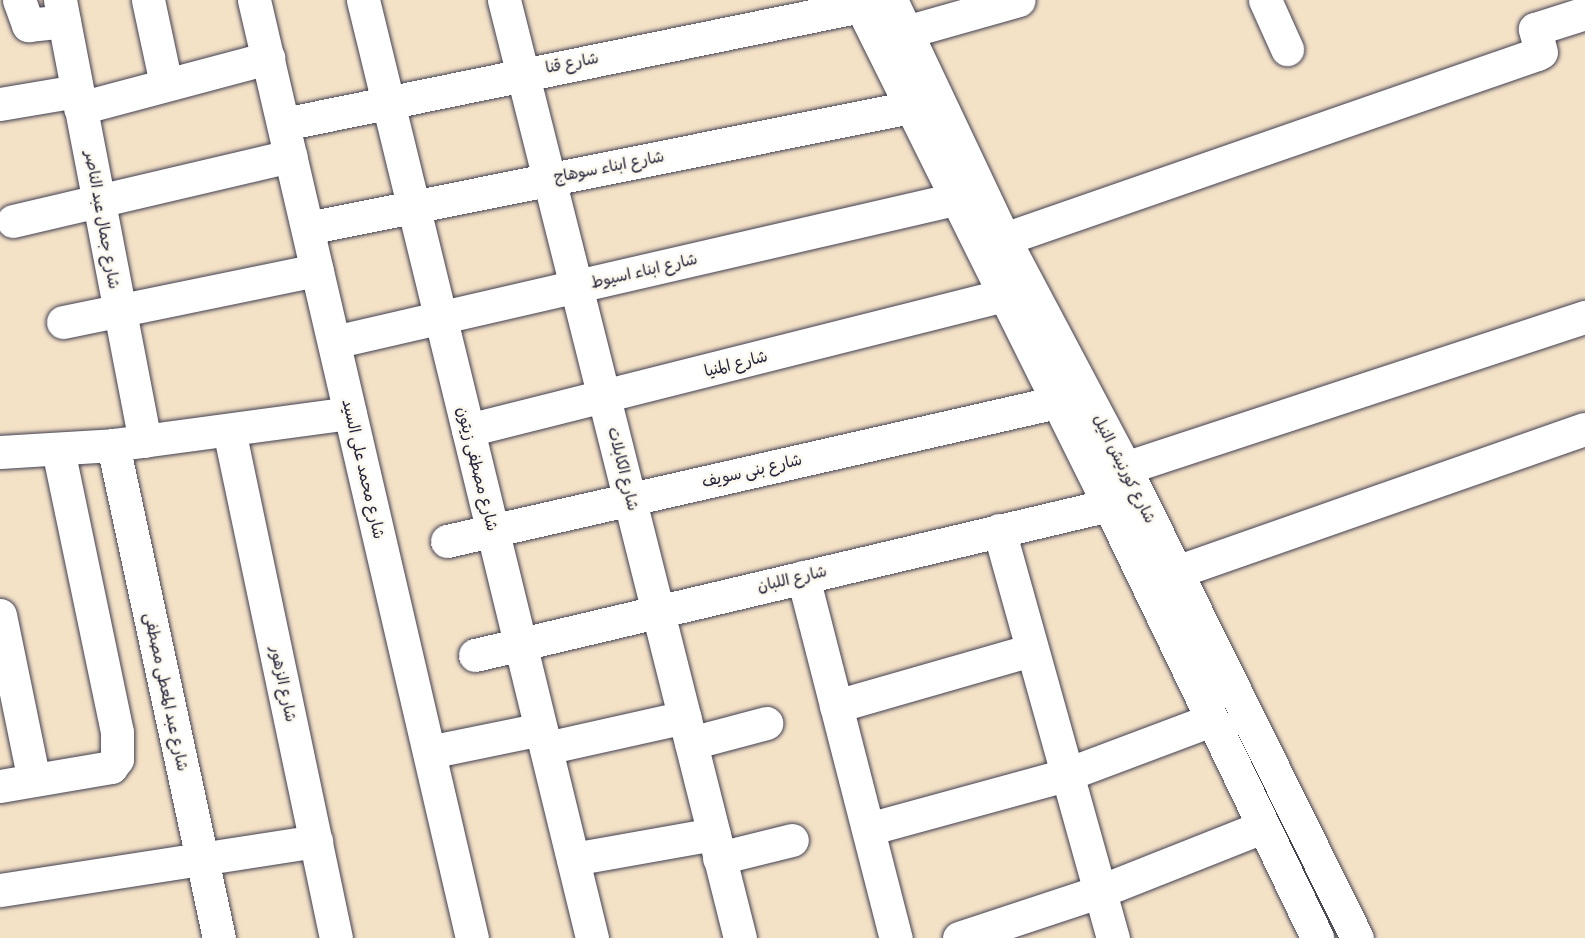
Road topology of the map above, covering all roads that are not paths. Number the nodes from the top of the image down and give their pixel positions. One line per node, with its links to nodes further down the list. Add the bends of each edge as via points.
1 (19, 0): 9 (street, via 28,25)
2 (148, 0): 15 (street)
3 (254, 0): 13 (street, شارع محمد على السيد)
4 (363, 0): 17 (street, شارع مصطفى زيتون)
5 (504, 0): 14 (street, شارع الكابلات)
6 (1019, 0): 11 (street)
7 (1265, 0): 12 (street)
8 (870, 2): 11 (street, شارع كورنيش النيل); 14 (street, شارع قنا); 19 (street, شارع كورنيش النيل)
9 (62, 11): 16 (street, شارع جمال عبد الناصر)
10 (1585, 13): 28 (street, via 1535,29 1541,52 1537,54)
11 (906, 32): 28 (street, شارع كورنيش النيل)
12 (1287, 50)
13 (268, 58): 15 (street); 20 (street, شارع محمد على السيد)
14 (525, 72): 17 (street, شارع قنا); 22 (street, شارع الكابلات)
15 (166, 84): 16 (street)
16 (79, 100): 18 (street); 24 (street, شارع جمال عبد الناصر)
17 (387, 102): 20 (street, شارع قنا); 25 (street, شارع مصطفى زيتون)
18 (0, 104)
19 (910, 107): 22 (street, شارع ابناء سوهاج); 23 (street, شارع كورنيش النيل)
20 (284, 124): 21 (street, شارع محمد على السيد)
21 (291, 156): 24 (street); 27 (street, شارع محمد على السيد)
22 (551, 179): 25 (street, شارع ابناء سوهاج); 30 (street, شارع الكابلات)
23 (955, 199): 30 (street, شارع ابناء اسيوط); 31 (street, شارع كورنيش النيل)
24 (100, 204): 26 (street); 32 (street, شارع جمال عبد الناصر)
25 (413, 206): 27 (street, شارع ابناء سوهاج); 34 (street, شارع مصطفى زيتون)
26 (13, 221)
27 (308, 228): 29 (street, شارع محمد على السيد)
28 (1004, 239): 46 (street, شارع كورنيش النيل)
29 (317, 270): 32 (street); 36 (street, شارع محمد على السيد)
30 (578, 286): 34 (street, شارع ابناء اسيوط); 37 (street, شارع الكابلات)
31 (1004, 295): 37 (street, شارع المنيا); 38 (street, شارع كورنيش النيل)
32 (118, 311): 35 (street); 43 (street, شارع جمال عبد الناصر)
33 (1585, 317): 46 (street)
34 (440, 318): 36 (street, شارع ابناء اسيوط); 42 (street, شارع مصطفى زيتون)
35 (63, 322)
36 (334, 342): 39 (street, شارع محمد على السيد)
37 (605, 398): 42 (street, شارع المنيا); 47 (street, شارع الكابلات)
38 (1057, 402): 47 (street, شارع بنى سويف); 48 (street, شارع كورنيش النيل)
39 (350, 413): 41 (street); 65 (street, شارع محمد على السيد)
40 (1585, 429): 53 (street)
41 (229, 430): 43 (street); 72 (street, شارع الزهور)
42 (468, 430): 50 (street, شارع مصطفى زيتون)
43 (129, 443): 45 (street); 74 (street, شارع عبد المعطى مصطفى)
44 (1, 445): 45 (street)
45 (58, 450): 67 (street, via 117,732 117,759 111,767)
46 (1125, 468): 51 (street, شارع كورنيش النيل)
47 (630, 499): 50 (street, شارع بنى سويف); 55 (street, شارع الكابلات)
48 (1109, 505): 49 (street, شارع اللبان); 51 (street, شارع كورنيش النيل)
49 (999, 530): 54 (street, شارع اللبان); 58 (street)
50 (492, 531): 52 (street, شارع بنى سويف); 57 (street, شارع مصطفى زيتون)
51 (1141, 535): 53 (street, شارع كورنيش النيل); 61 (street, شارع كورنيش النيل)
52 (447, 541)
53 (1176, 572): 87 (street, شارع كورنيش النيل)
54 (803, 577): 55 (street, شارع اللبان); 60 (street)
55 (658, 611): 57 (street, شارع اللبان); 63 (street, شارع الكابلات)
56 (0, 615): 67 (street)
57 (520, 644): 59 (street, شارع اللبان); 64 (street, شارع مصطفى زيتون)
58 (1031, 650): 60 (street); 66 (street)
59 (475, 655)
60 (836, 706): 70 (street)
61 (1211, 720): 66 (street); 69 (street, شارع كورنيش النيل)
62 (766, 723): 63 (street)
63 (688, 730): 64 (street); 73 (street, شارع الكابلات)
64 (544, 739): 65 (street); 75 (street, شارع مصطفى زيتون)
65 (429, 752): 80 (street, شارع محمد على السيد)
66 (1065, 775): 70 (street); 77 (street)
67 (34, 780): 68 (street)
68 (0, 786)
69 (1262, 827): 77 (street); 86 (street, شارع كورنيش النيل)
70 (868, 829): 83 (street)
71 (792, 840): 73 (street)
72 (316, 841): 74 (street); 79 (street, شارع الزهور)
73 (716, 846): 75 (street); 82 (street, شارع الكابلات)
74 (202, 859): 76 (street); 78 (street, شارع عبد المعطى مصطفى)
75 (573, 859): 81 (street, شارع مصطفى زيتون)
76 (0, 890)
77 (1098, 892): 84 (street); 85 (street)
78 (219, 938)
79 (336, 938)
80 (472, 938)
81 (592, 938)
82 (740, 938)
83 (896, 938)
84 (959, 938)
85 (1113, 938)
86 (1317, 938)
87 (1357, 938)

